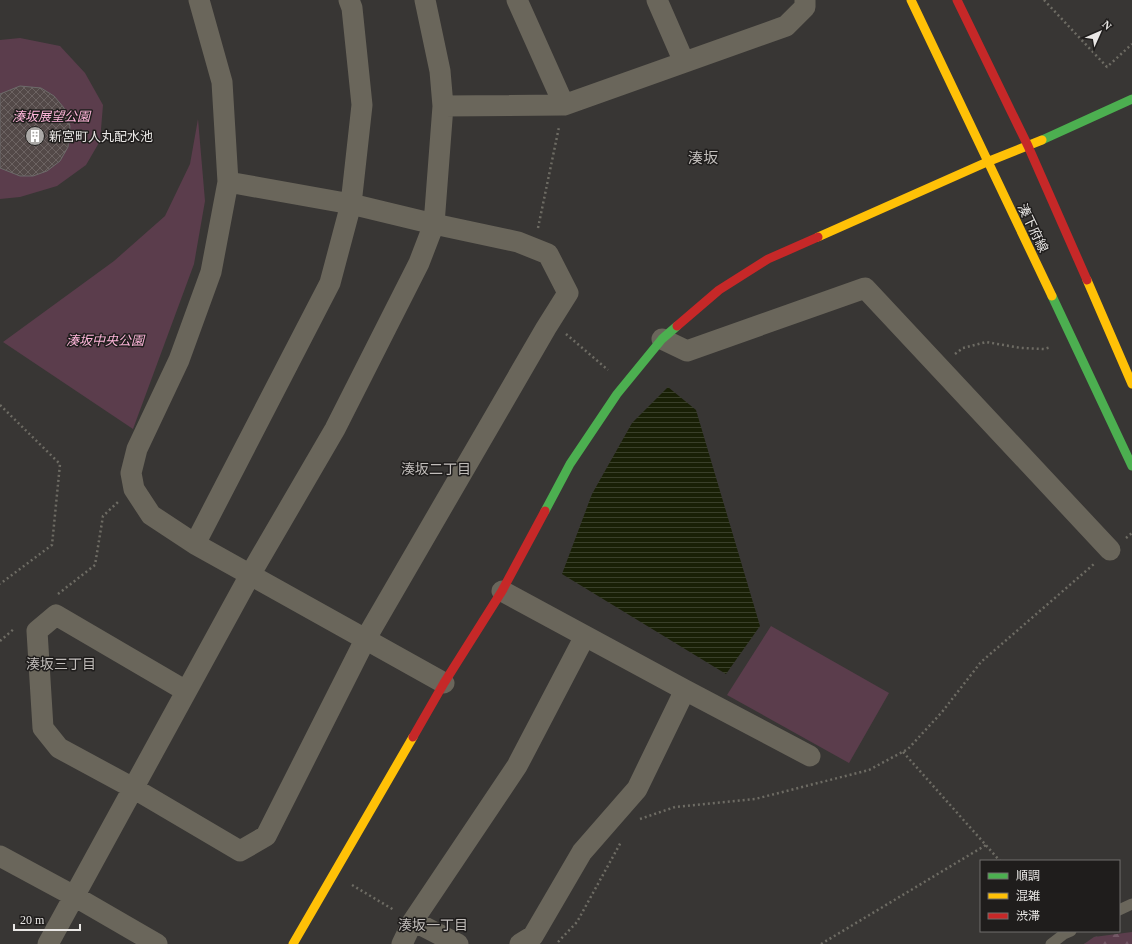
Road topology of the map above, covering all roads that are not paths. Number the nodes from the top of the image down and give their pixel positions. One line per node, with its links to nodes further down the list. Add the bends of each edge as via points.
1 (199, 0): 15 (street, via 222,82)
2 (349, 0): 16 (street, via 362,105)
3 (425, 0): 12 (street, via 440,71)
4 (517, 0): 11 (street)
5 (657, 0): 9 (street)
6 (804, 0): 9 (street, via 805,7 786,26)
7 (911, 0): 14 (street, 湊下府線)
8 (957, 0): 13 (street, 湊下府線)
9 (684, 62): 11 (street)
10 (1132, 99): 13 (street)
11 (564, 105): 12 (street)
12 (443, 106): 17 (street)
13 (1028, 146): 14 (street); 19 (street, 湊下府線)
14 (987, 162): 18 (street, via 768,259 719,290); 20 (street, 湊下府線)
15 (228, 182): 16 (street); 21 (street, via 211,272 179,360 137,449 131,473 134,489 152,515)
16 (351, 204): 17 (street); 21 (street, via 330,283)
17 (434, 224): 23 (street, via 419,263 335,430); 26 (street, via 518,242 548,254 568,293)
18 (662, 339): 22 (street, via 687,351 866,288); 24 (street, via 617,394 570,464)
19 (1132, 384)
20 (1132, 466)
21 (195, 544): 23 (street)
22 (1110, 550)
23 (250, 575): 26 (street); 29 (street)
24 (502, 591): 25 (street); 27 (street)
25 (585, 636): 28 (street); 36 (street, via 517,766)
26 (365, 640): 27 (street); 31 (street, via 266,836 240,851)
27 (444, 683): 40 (street)
28 (685, 690): 30 (street); 43 (street, via 637,789 582,852 533,936)
29 (186, 691): 31 (street); 31 (street, via 56,615 37,631 43,728 59,748)
30 (810, 756)
31 (133, 788): 33 (street)
32 (0, 856): 33 (street)
33 (74, 896): 38 (street); 39 (street)
34 (1132, 904): 35 (lane)
35 (1120, 910)
36 (413, 921): 41 (street); 42 (street)
37 (1069, 932): 44 (lane)
38 (48, 944)
39 (157, 944)
40 (293, 944)
41 (402, 944)
42 (458, 944)
43 (520, 944)
44 (1051, 944)

